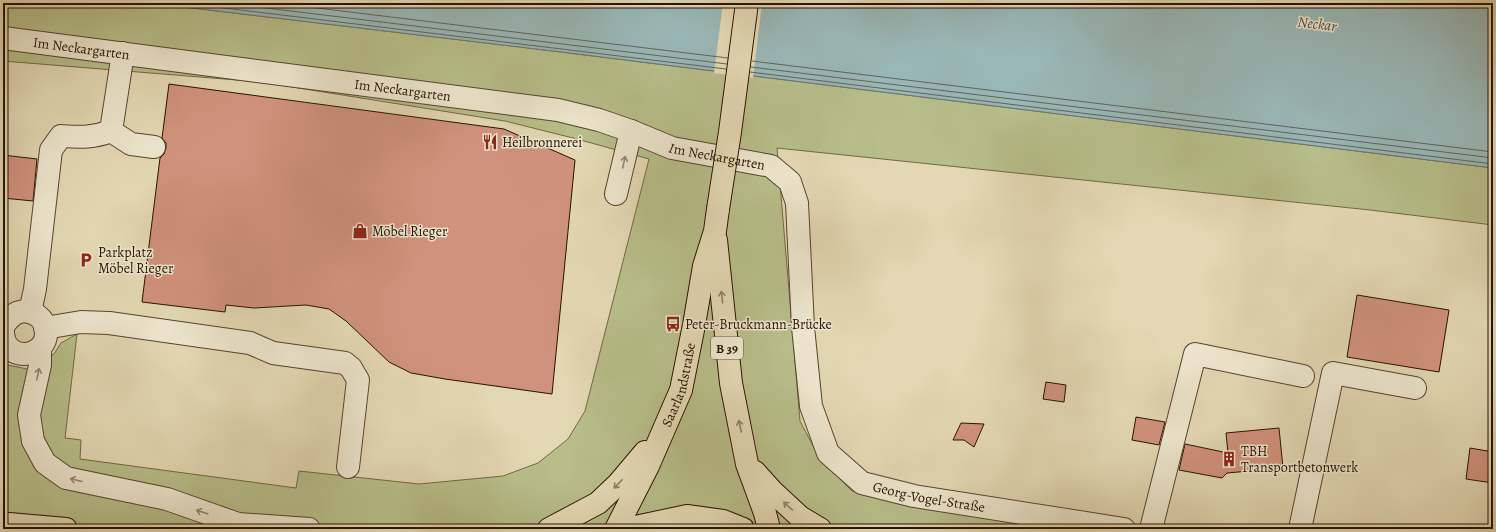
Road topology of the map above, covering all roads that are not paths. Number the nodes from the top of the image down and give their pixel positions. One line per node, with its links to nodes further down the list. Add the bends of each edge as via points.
1 (747, 3): 9 (main road, Saarlandstraße / B 39, bridge)
2 (3, 38): 3 (street, Im Neckargarten)
3 (123, 53): 4 (street, Im Neckargarten, via 558,110); 5 (street)
4 (631, 131): 7 (street, Im Neckargarten, via 672,148 771,166); 8 (street, one-way to 4)
5 (111, 132): 6 (street, via 131,144); 10 (street, via 89,137 61,136 51,150 36,289)
6 (154, 147)
7 (790, 182): 30 (street, Georg-Vogel-Straße, via 797,203 803,327 811,406 828,453 862,483 914,496)
8 (616, 194)
9 (715, 231): 18 (main road, Saarlandstraße / B 39, via 704,266 681,390); 19 (main road, Saarlandstraße / B 39, one-way to 9, via 730,383)
10 (30, 312): 11 (street, via 19,312 8,317); 12 (street, via 40,318)
11 (3, 327)
12 (45, 328): 15 (street, via 46,335); 20 (street, via 81,322 109,322 250,343 273,353 345,363 358,380)
13 (3, 332): 14 (street)
14 (3, 339): 15 (street, via 9,349 19,354 30,354)
15 (40, 348): 23 (street, one-way to 15, via 238,524 166,499 66,478 45,463 33,441 29,415 40,365)
16 (1303, 376): 31 (street, via 1195,354)
17 (1415, 388): 32 (street, via 1333,373)
18 (662, 433): 24 (main road, one-way to 24, via 598,503); 25 (main road, Saarlandstraße / B 39)
19 (748, 464): 28 (main road, Saarlandstraße / B 39); 29 (main road, one-way to 19, via 800,517)
20 (348, 467)
21 (16, 526): 22 (main road)
22 (66, 529)
23 (309, 529)
24 (549, 529)
25 (616, 529)
26 (626, 529): 27 (main road, via 687,516 723,521)
27 (743, 529)
28 (769, 529)
29 (820, 529)
30 (1124, 529)
31 (1151, 529)
32 (1300, 529)

